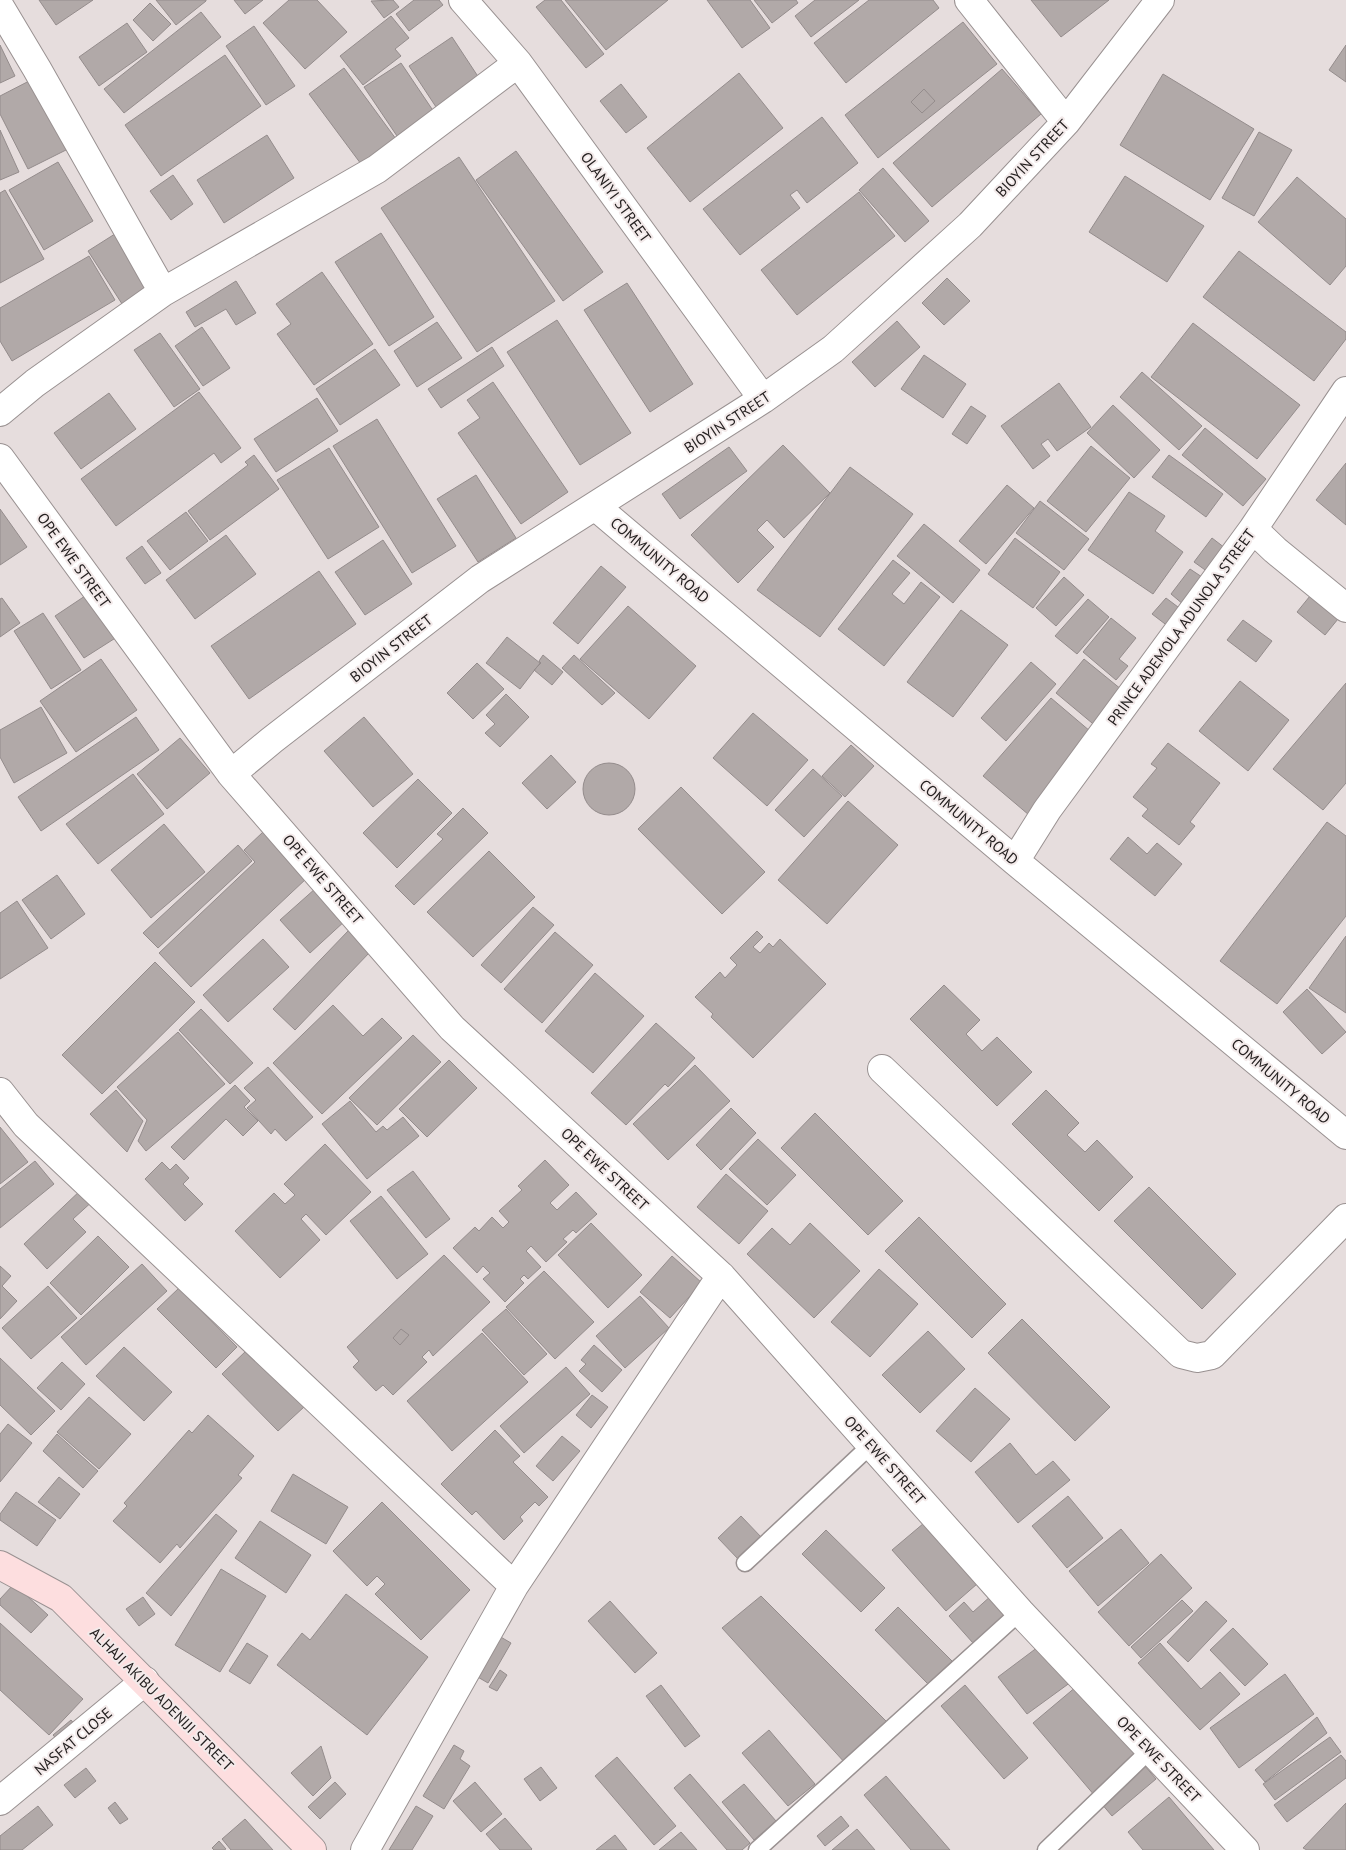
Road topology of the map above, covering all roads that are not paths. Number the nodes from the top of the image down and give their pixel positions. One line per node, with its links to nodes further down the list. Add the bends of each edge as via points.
1 (462, 0): 5 (street, OLANIYI STREET)
2 (969, 0): 6 (street)
3 (1160, 0): 6 (street, BIOYIN STREET)
4 (0, 7): 7 (street)
5 (518, 63): 7 (street, via 377,169); 9 (street, OLANIYI STREET)
6 (1066, 122): 9 (street, BIOYIN STREET, via 970,225 833,349)
7 (163, 292): 10 (street, via 35,383)
8 (1346, 392): 13 (street, PRINCE ADEMOLA ADUNOLA STREET)
9 (763, 399): 12 (street, BIOYIN STREET)
10 (0, 412)
11 (0, 458): 15 (street, OPE EWE STREET)
12 (595, 506): 15 (street, BIOYIN STREET, via 480,580); 16 (street, COMMUNITY ROAD)
13 (1253, 529): 14 (street); 16 (street, PRINCE ADEMOLA ADUNOLA STREET, via 1047,810)
14 (1346, 608)
15 (231, 774): 21 (street, OPE EWE STREET, via 452,1028)
16 (1015, 861): 19 (street, COMMUNITY ROAD)
17 (882, 1069): 20 (street, via 1181,1354 1197,1358 1212,1354)
18 (0, 1092): 25 (street, via 26,1125)
19 (1346, 1135)
20 (1346, 1218)
21 (721, 1276): 22 (street, OPE EWE STREET); 25 (street)
22 (871, 1445): 23 (lane); 26 (street, OPE EWE STREET)
23 (745, 1563)
24 (0, 1565): 27 (street, ALHAJI AKIBU ADENIJI STREET, via 61,1598)
25 (514, 1586): 31 (street)
26 (1020, 1612): 28 (street, OPE EWE STREET); 32 (lane)
27 (145, 1681): 29 (street, NASFAT CLOSE); 30 (street, ALHAJI AKIBU ADENIJI STREET)
28 (1150, 1750): 33 (lane); 34 (street, OPE EWE STREET)
29 (0, 1801)
30 (312, 1850)
31 (365, 1850)
32 (757, 1850)
33 (1046, 1850)
34 (1245, 1850)

